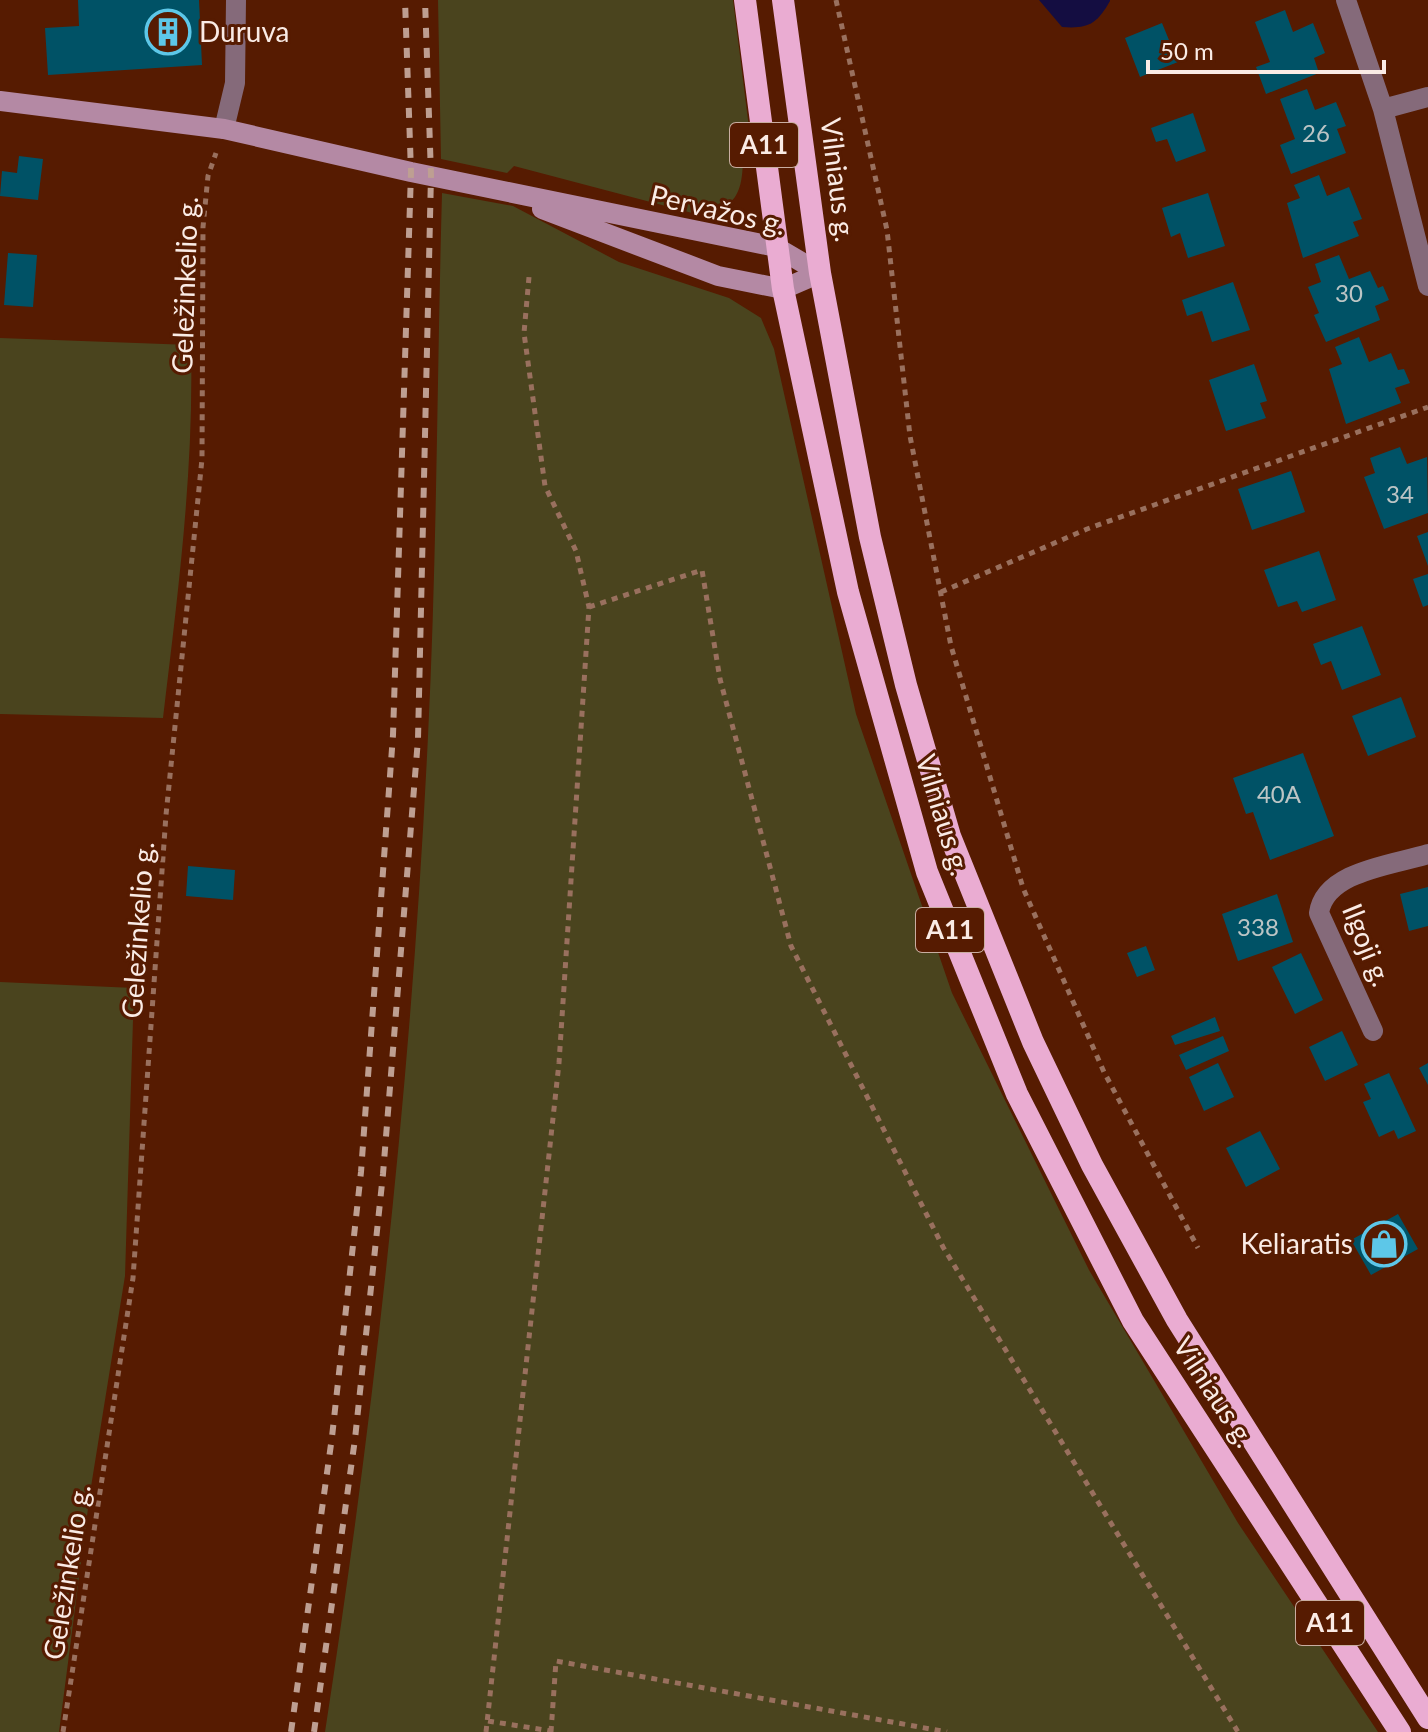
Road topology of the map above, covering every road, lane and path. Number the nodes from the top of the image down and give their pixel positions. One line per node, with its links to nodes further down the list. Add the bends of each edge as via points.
1 (236, 0): 9 (street, via 235,83)
2 (745, 0): 11 (highway, Vilniaus g. / A11)
3 (783, 0): 12 (highway, Vilniaus g. / A11)
4 (836, 0): 17 (path, via 887,230 910,436)
5 (1346, 0): 8 (street)
6 (1428, 97): 8 (street)
7 (0, 101): 9 (main road, Pervažos g.)
8 (1383, 109): 14 (street)
9 (224, 129): 10 (main road, Pervažos g.); 25 (path, Geležinkelio g., via 208,176 203,227 202,459 166,815 133,1278)
10 (494, 189): 11 (main road, Pervažos g.); 15 (main road, Pervažos g., via 718,276)
11 (776, 247): 12 (main road, Pervažos g.); 15 (highway, Vilniaus g. / A11)
12 (820, 273): 15 (main road); 22 (highway, Vilniaus g. / A11, via 870,537 906,685 950,836 1033,1042 1092,1165 1177,1320)
13 (529, 277): 18 (path, via 524,333 545,486 576,551)
14 (1428, 286)
15 (783, 289): 29 (highway, Vilniaus g. / A11, via 848,592 927,872 1017,1094 1133,1321)
16 (1428, 407): 17 (path, via 1087,529)
17 (941, 592): 21 (path, via 951,646 1023,888 1104,1072)
18 (589, 607): 23 (path, via 559,1063); 28 (path, via 702,570 720,679 791,946 943,1247)
19 (1428, 854): 20 (street, Ilgoji g., via 1338,882 1321,901 1319,913)
20 (1373, 1031)
21 (1198, 1248)
22 (1428, 1718)
23 (488, 1721): 24 (path); 26 (path)
24 (551, 1731): 27 (path, via 556,1661)
25 (63, 1732)
26 (486, 1732)
27 (947, 1732)
28 (1238, 1732)
29 (1400, 1732)

